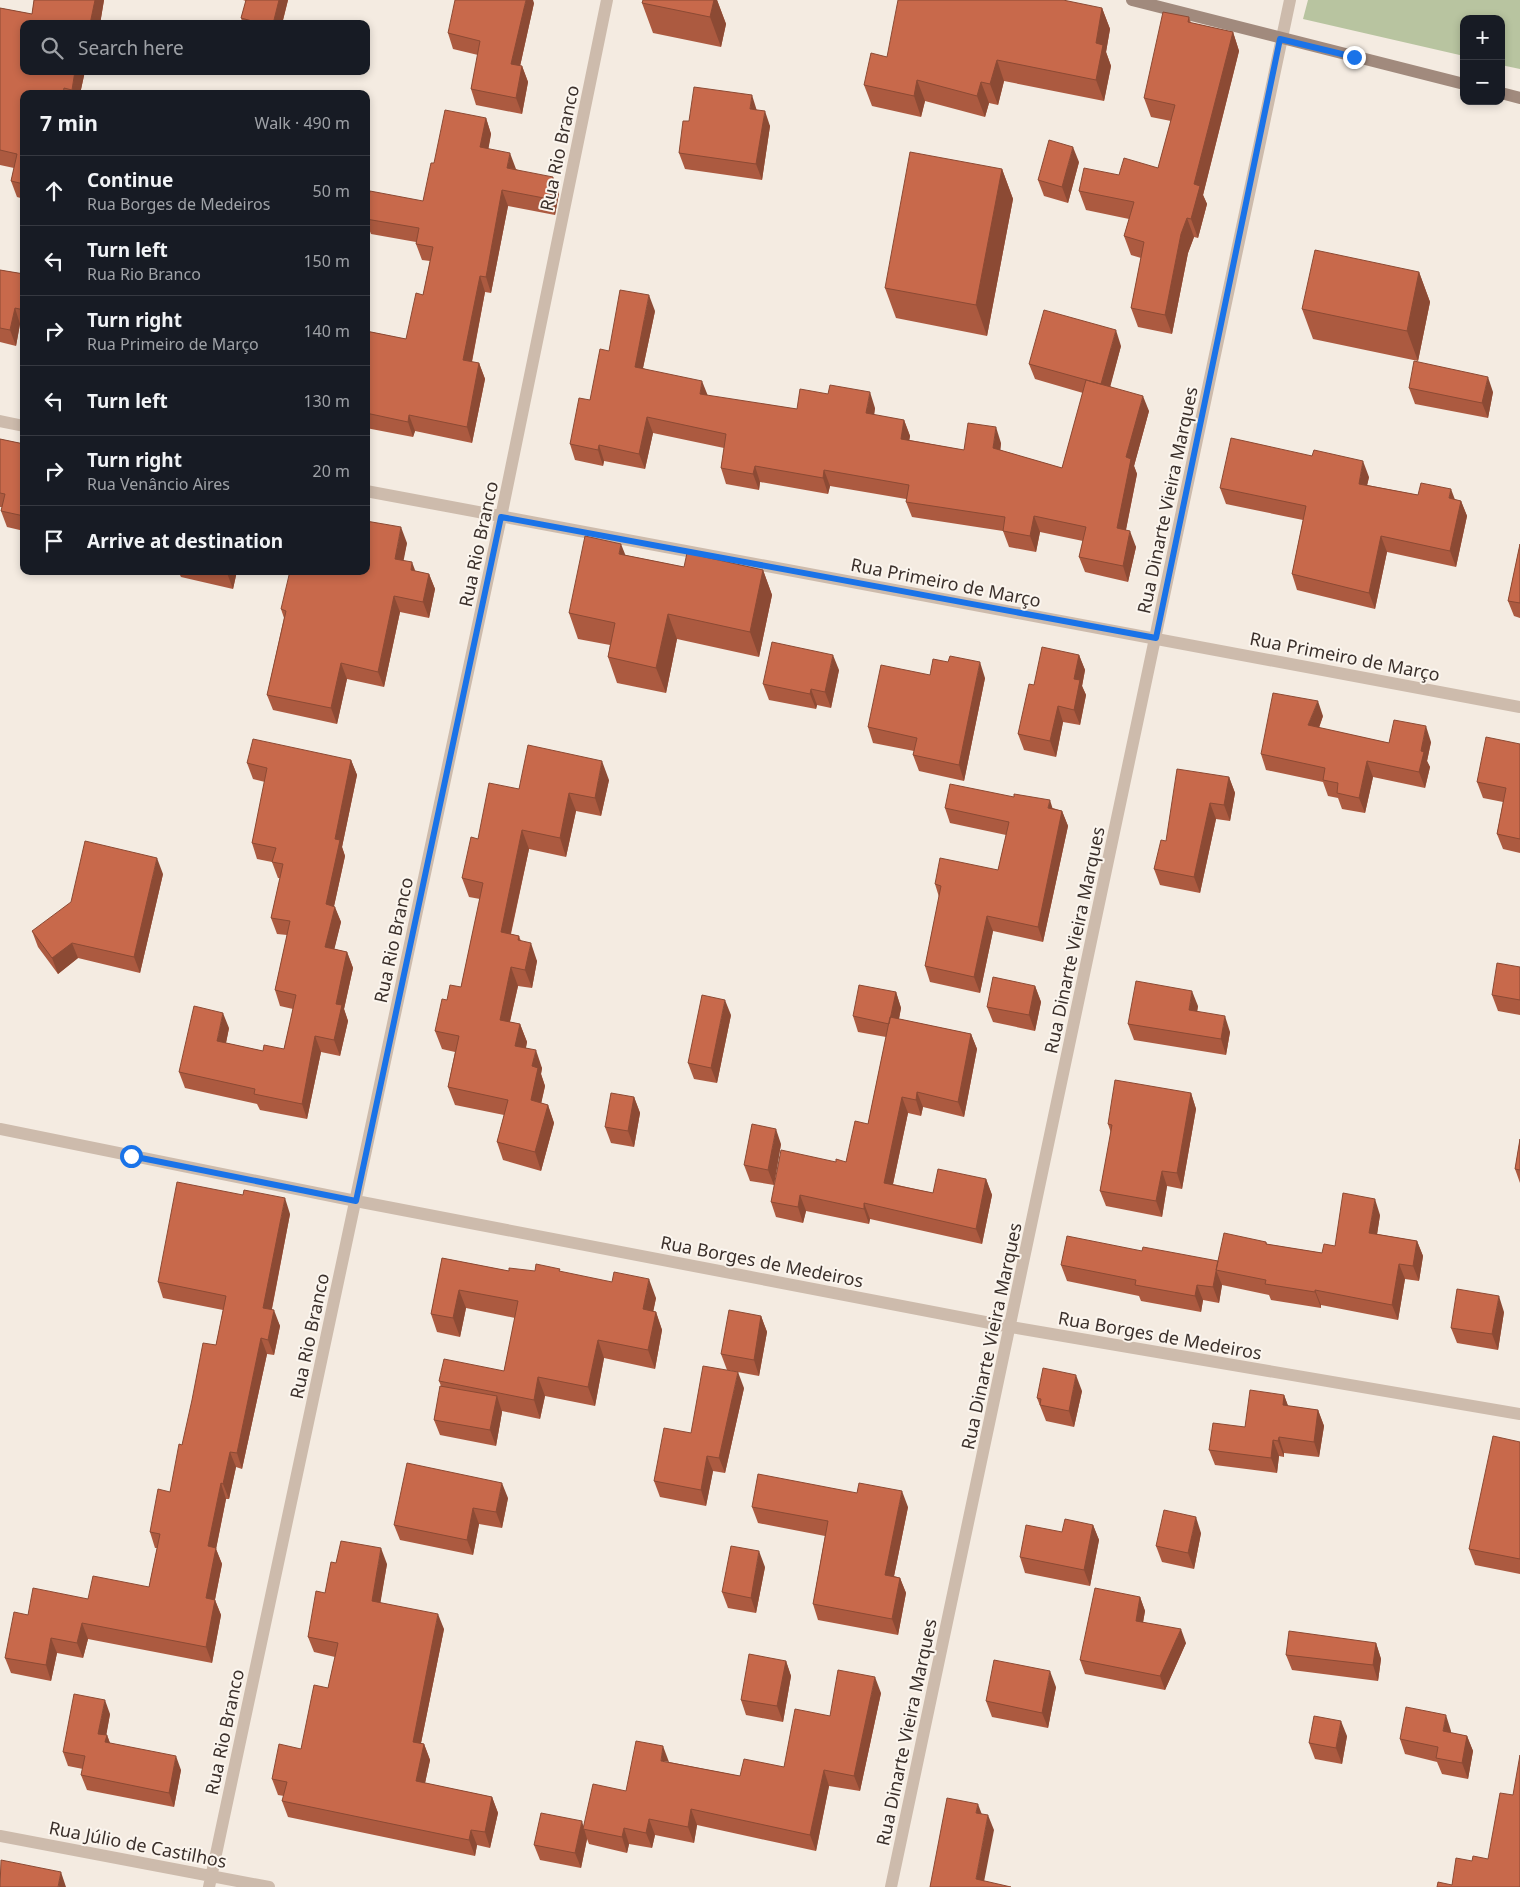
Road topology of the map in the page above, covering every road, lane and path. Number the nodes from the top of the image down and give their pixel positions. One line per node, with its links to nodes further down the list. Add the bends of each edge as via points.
1 (607, 0): 11 (street, Rua Rio Branco)
2 (1132, 0): 4 (street)
3 (1290, 0): 4 (street, Rua Dinarte Vieira Marques)
4 (1280, 39): 5 (street); 12 (street, Rua Dinarte Vieira Marques)
5 (1460, 83)
6 (1505, 94): 7 (street)
7 (1520, 98)
8 (0, 421): 9 (street)
9 (20, 425)
10 (370, 492): 11 (street, Rua Primeiro de Março)
11 (501, 517): 12 (street, Rua Primeiro de Março); 15 (street, Rua Rio Branco)
12 (1156, 638): 13 (street, Rua Primeiro de Março); 16 (street, Rua Dinarte Vieira Marques)
13 (1520, 707)
14 (0, 1129): 15 (street, Rua Borges de Medeiros)
15 (356, 1201): 16 (street, Rua Borges de Medeiros); 19 (street, Rua Rio Branco)
16 (1011, 1327): 17 (street, Rua Borges de Medeiros); 21 (street, Rua Dinarte Vieira Marques)
17 (1520, 1414)
18 (0, 1836): 19 (street, Rua Júlio de Castilhos)
19 (210, 1881): 20 (street, Rua Júlio de Castilhos)
20 (269, 1887)
21 (891, 1887)

